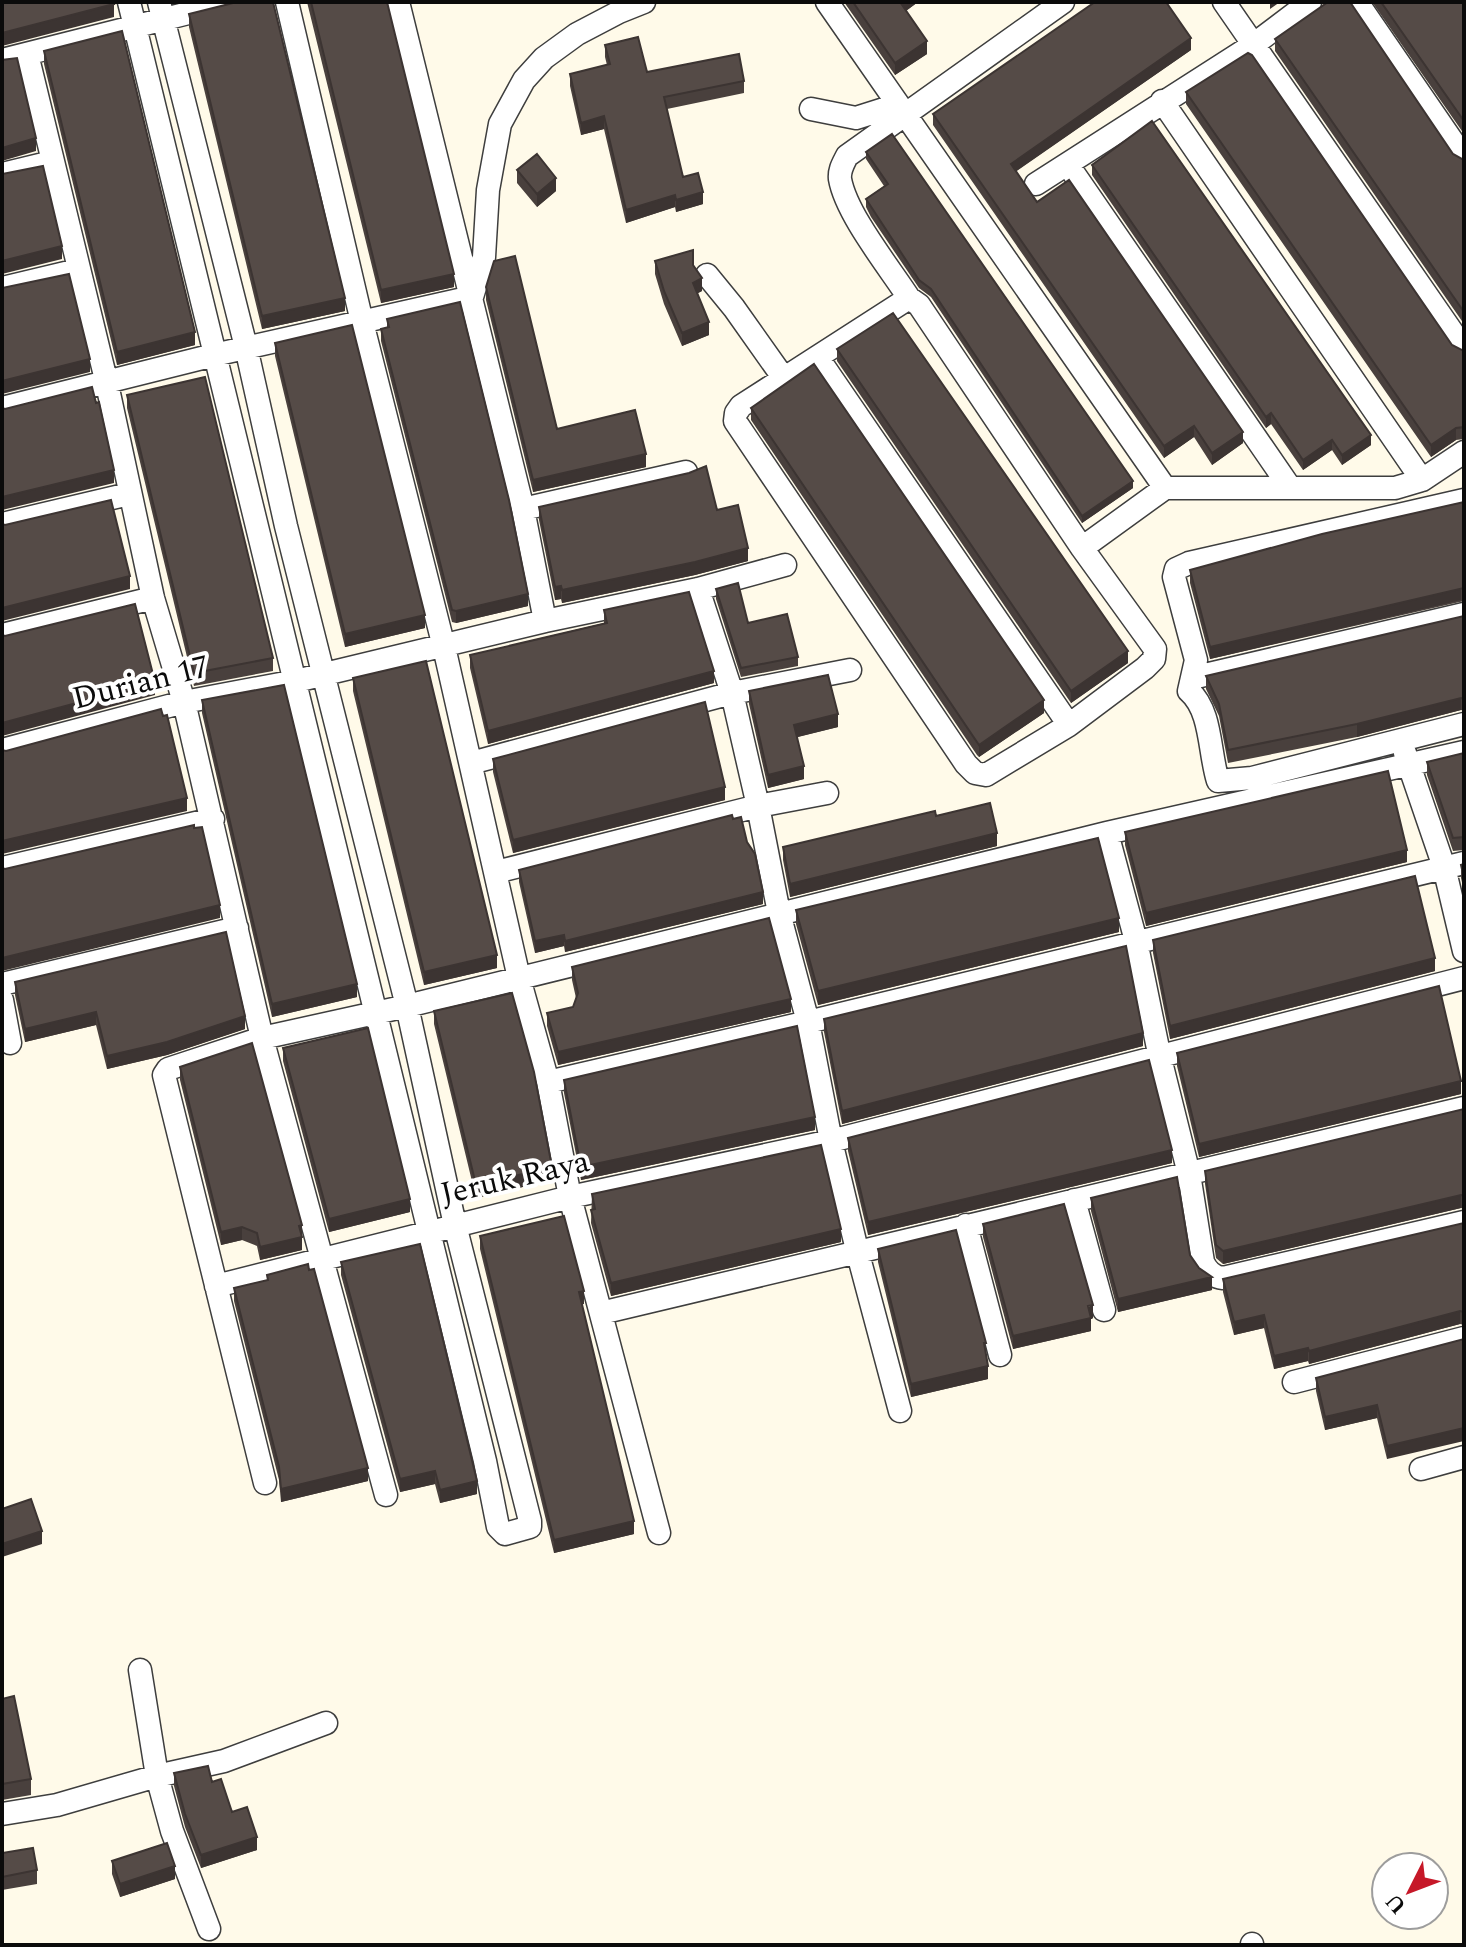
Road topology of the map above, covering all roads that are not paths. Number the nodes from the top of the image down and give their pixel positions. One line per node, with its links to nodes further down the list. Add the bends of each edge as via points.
1 (129, 2): 12 (street)
2 (232, 2): 11 (street)
3 (287, 2): 31 (street)
4 (398, 2): 29 (street)
5 (644, 2): 29 (street, via 577,34 524,80 500,124 488,190 484,257)
6 (827, 2): 18 (street)
7 (1063, 2): 18 (street)
8 (1224, 2): 13 (street)
9 (1310, 2): 13 (street)
10 (1357, 2): 19 (street)
11 (161, 10): 12 (street); 23 (street)
12 (135, 26): 14 (street); 25 (street)
13 (1253, 45): 16 (street); 33 (street)
14 (27, 54): 15 (street); 20 (street)
15 (2, 60)
16 (1162, 101): 21 (street); 41 (street)
17 (811, 109): 18 (street, via 856,118)
18 (900, 110): 30 (street, via 847,156 839,175 855,215); 43 (street)
19 (1464, 158)
20 (52, 162): 22 (street); 26 (street)
21 (1068, 165): 24 (street); 42 (street)
22 (2, 174)
23 (205, 183): 25 (street); 32 (street)
24 (1036, 184)
25 (176, 191): 34 (street)
26 (78, 270): 28 (street); 37 (street)
27 (707, 275): 36 (street)
28 (2, 288)
29 (472, 297): 31 (street); 46 (street)
30 (909, 298): 35 (street); 48 (street, via 919,305)
31 (362, 322): 32 (street); 55 (street)
32 (246, 347): 34 (street); 57 (street)
33 (1464, 349)
34 (214, 355): 37 (street); 59 (street)
35 (818, 358): 36 (street); 63 (street)
36 (785, 380): 63 (street, via 737,409 738,427 966,764 986,775)
37 (107, 384): 38 (street); 44 (street)
38 (2, 408)
39 (1464, 452): 41 (street)
40 (686, 472): 46 (street)
41 (1422, 480): 42 (street, via 1395,488)
42 (1289, 486): 43 (street)
43 (1165, 488): 48 (street)
44 (129, 494): 47 (street); 51 (street)
45 (1462, 507): 58 (street, via 1181,565 1174,577 1196,660)
46 (523, 509): 53 (street)
47 (2, 524)
48 (1082, 548): 63 (street, via 1154,643 1155,653 1145,668)
49 (785, 565): 50 (street, Durian 17)
50 (698, 589): 53 (street, Durian 17); 60 (street)
51 (153, 598): 54 (street); 61 (street)
52 (1464, 614): 58 (street)
53 (545, 621): 55 (street, Durian 17)
54 (2, 635)
55 (444, 647): 57 (street, Durian 17); 67 (street)
56 (850, 670): 60 (street)
57 (325, 674): 59 (street, Durian 17); 84 (street)
58 (1192, 678): 64 (street, via 1189,691 1197,698 1218,781 1252,778)
59 (296, 681): 61 (street, Durian 17); 85 (street)
60 (732, 693): 67 (street); 70 (street)
61 (184, 702): 65 (street, Durian 17); 71 (street)
62 (1464, 724): 64 (street)
63 (1069, 725)
64 (1403, 740): 68 (street)
65 (2, 750)
66 (1464, 752): 68 (street)
67 (471, 763): 75 (street)
68 (1407, 766): 72 (street); 73 (street)
69 (827, 793): 70 (street)
70 (758, 806): 75 (street); 76 (street)
71 (213, 819): 74 (street); 77 (street)
72 (1107, 833): 76 (street); 78 (street)
73 (1454, 865): 78 (street); 79 (street)
74 (2, 868)
75 (496, 872): 80 (street)
76 (779, 913): 80 (street); 86 (street)
77 (237, 928): 82 (street); 87 (street)
78 (1136, 941): 86 (street); 89 (street)
79 (1464, 951)
80 (519, 978): 84 (street); 90 (street)
81 (1464, 978): 89 (street, Jeruk Raya)
82 (2, 984)
83 (2, 1000): 88 (street)
84 (407, 1006): 85 (street); 97 (street)
85 (376, 1013): 87 (street); 99 (street)
86 (808, 1022): 90 (street); 92 (street)
87 (262, 1038): 101 (street); 102 (street, via 164,1073)
88 (10, 1043)
89 (1160, 1058): 92 (street, Jeruk Raya); 93 (street)
90 (548, 1082): 94 (street)
91 (1464, 1108): 93 (street)
92 (831, 1141): 94 (street, Jeruk Raya); 100 (street)
93 (1189, 1174): 95 (street); 96 (street, via 1203,1262 1219,1278)
94 (570, 1197): 97 (street, Jeruk Raya); 104 (street)
95 (1074, 1200): 98 (street); 103 (street)
96 (1464, 1222)
97 (455, 1225): 99 (street, Jeruk Raya); 109 (street)
98 (966, 1225): 100 (street); 106 (street)
99 (428, 1232): 101 (street, Jeruk Raya); 111 (street)
100 (857, 1250): 104 (street); 108 (street)
101 (322, 1258): 102 (street, Jeruk Raya); 114 (street)
102 (216, 1286): 113 (street)
103 (1104, 1310)
104 (601, 1313): 115 (street)
105 (1464, 1338): 107 (street)
106 (1000, 1355)
107 (1294, 1382)
108 (900, 1411)
109 (513, 1453): 111 (street); 111 (street, via 530,1521 525,1530 500,1531)
110 (1464, 1457): 112 (street)
111 (485, 1461)
112 (1421, 1469)
113 (265, 1483)
114 (386, 1495)
115 (659, 1533)
116 (140, 1670): 118 (street)
117 (326, 1723): 118 (street, via 224,1761)
118 (157, 1776): 119 (street, via 57,1805); 120 (street)
119 (2, 1814)
120 (209, 1929)

